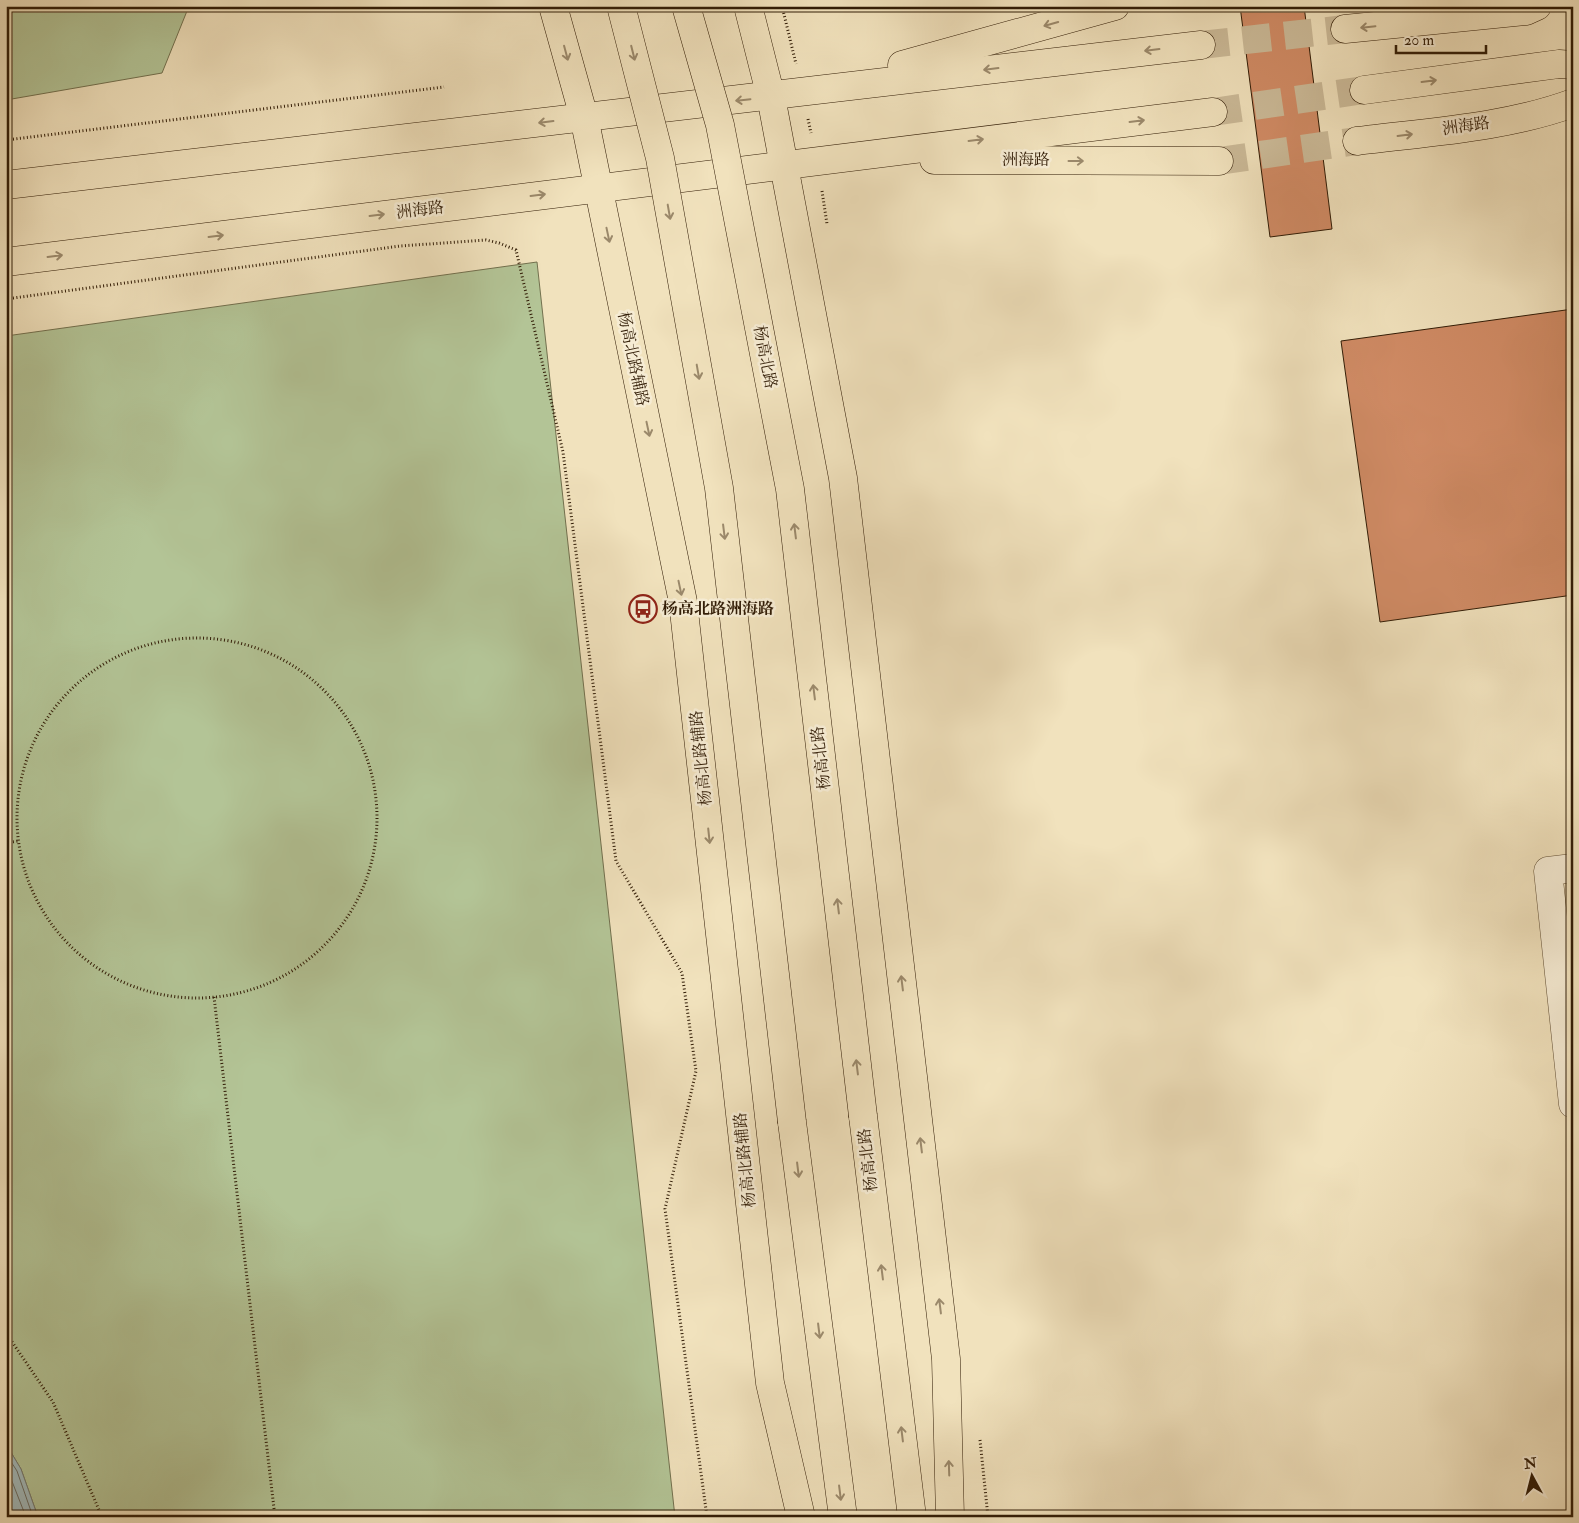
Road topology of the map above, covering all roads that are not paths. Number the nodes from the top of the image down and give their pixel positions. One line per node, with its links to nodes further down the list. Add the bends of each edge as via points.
1 (553, 6): 16 (main road, 杨高北路辅路, one-way to 16)
2 (621, 6): 28 (main road, one-way to 28, bridge, via 660,158 719,488 792,1122)
3 (686, 6): 29 (main road, 杨高北路, one-way to 3, bridge, via 790,488 720,124)
4 (748, 6): 12 (main road)
5 (1115, 6): 10 (main road, one-way to 10)
6 (1537, 6): 7 (main road, one-way to 7, via 1526,10)
7 (1345, 29)
8 (1200, 44): 10 (main road, one-way to 10)
9 (1573, 65): 11 (main road, one-way to 9, via 1559,64)
10 (820, 88): 12 (main road)
11 (1364, 90)
12 (771, 97): 16 (main road, one-way to 16); 21 (main road)
13 (1573, 103): 17 (main road, 洲海路)
14 (1573, 111): 17 (street)
15 (1213, 112): 19 (main road, 洲海路, one-way to 15)
16 (584, 117): 22 (main road, one-way to 22); 23 (main road, 杨高北路辅路)
17 (1520, 117): 18 (main road, 洲海路, one-way to 17)
18 (1357, 141)
19 (833, 160): 20 (main road, 洲海路, one-way to 20); 21 (main road, 洲海路)
20 (1219, 161)
21 (784, 164): 23 (main road, 洲海路); 30 (main road, one-way to 21, via 946,1359 844,488)
22 (6, 185)
23 (598, 188): 24 (main road, 洲海路, one-way to 23); 27 (main road, 杨高北路辅路, one-way to 27, via 683,602 770,1383)
24 (6, 262)
25 (1561, 869): 26 (street)
26 (1573, 1104)
27 (801, 1517)
28 (843, 1517)
29 (912, 1517)
30 (950, 1517)

